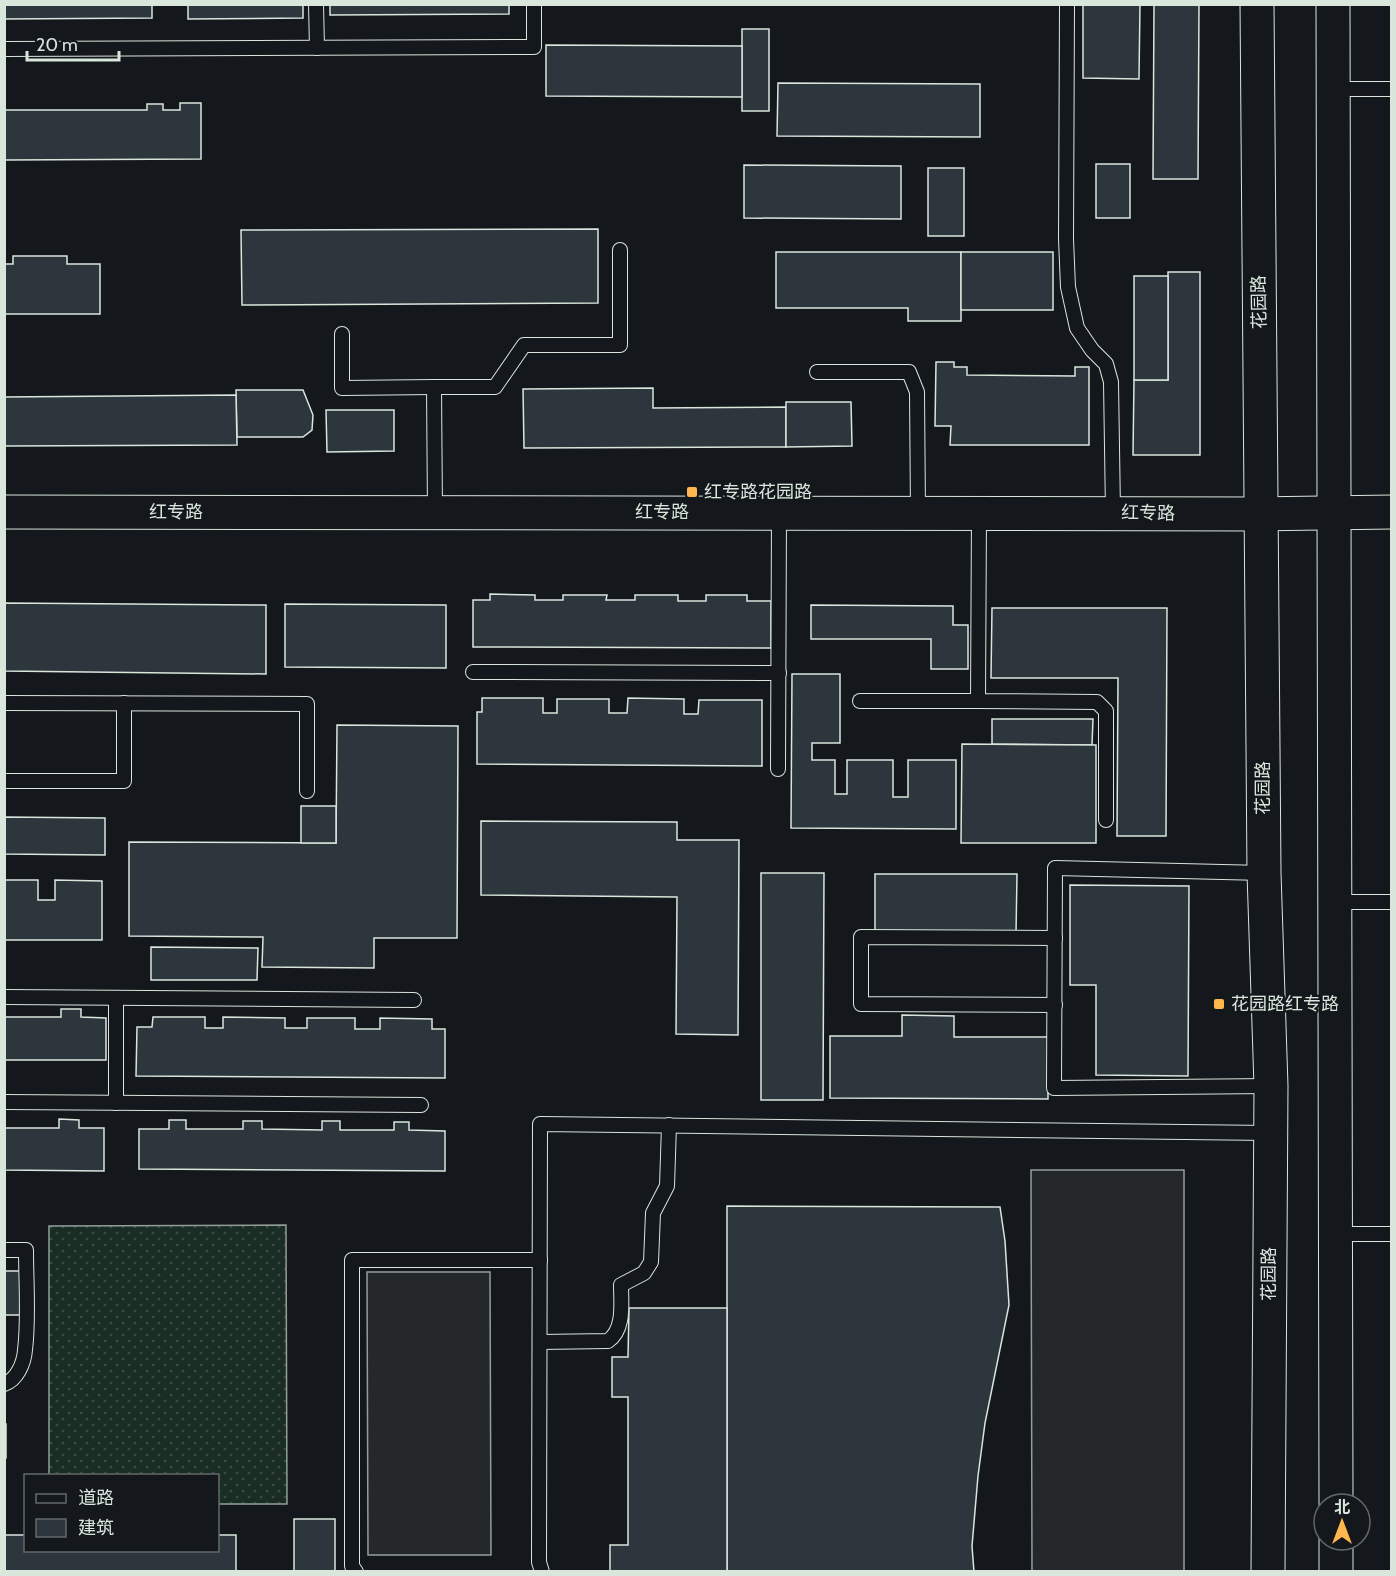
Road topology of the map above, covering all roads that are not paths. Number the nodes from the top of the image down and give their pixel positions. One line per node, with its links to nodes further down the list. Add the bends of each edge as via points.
1 (316, 4): 6 (lane)
2 (534, 4): 6 (lane, via 534,47)
3 (1067, 4): 19 (lane, via 1068,287 1077,328 1106,364 1112,382)
4 (1257, 4): 22 (main road, 花园路)
5 (1334, 4): 8 (main road)
6 (317, 48): 7 (lane)
7 (4, 49)
8 (1333, 89): 9 (lane); 20 (main road)
9 (1392, 89)
10 (620, 250): 13 (lane, via 620,345 524,345 495,387)
11 (342, 334): 13 (lane, via 342,388)
12 (817, 372): 17 (lane, via 909,372 917,392)
13 (434, 387): 15 (lane)
14 (4, 512): 15 (main road, 红专路)
15 (435, 512): 16 (main road, 红专路)
16 (779, 512): 17 (main road, 红专路); 24 (lane)
17 (918, 512): 18 (main road, 红专路)
18 (979, 512): 19 (main road, 红专路); 26 (lane)
19 (1113, 512): 22 (main road, 红专路)
20 (1334, 512): 21 (main road, 红专路); 22 (main road, 红专路); 34 (main road)
21 (1392, 512)
22 (1261, 514): 33 (main road, 花园路)
23 (473, 672): 24 (lane)
24 (779, 673): 29 (lane)
25 (860, 701): 26 (lane)
26 (978, 701): 32 (lane, via 1097,702 1106,711)
27 (4, 703): 28 (lane)
28 (124, 703): 30 (lane, via 124,782); 31 (lane, via 308,704)
29 (778, 769)
30 (4, 781)
31 (307, 790)
32 (1106, 820)
33 (1264, 873): 36 (lane, via 1055,868); 41 (main road, 花园路)
34 (1335, 902): 35 (lane); 47 (main road)
35 (1392, 902)
36 (1055, 938): 40 (lane); 40 (lane, via 861,937 861,1004)
37 (4, 997): 38 (lane)
38 (116, 998): 39 (lane); 43 (lane)
39 (414, 1000)
40 (1055, 1005): 41 (lane, via 1054,1088)
41 (1271, 1086): 46 (main road, 花园路)
42 (4, 1102): 43 (lane)
43 (116, 1103): 44 (lane)
44 (422, 1105)
45 (669, 1125): 46 (lane); 50 (lane, via 540,1124); 51 (lane, via 667,1186 653,1213 651,1262 644,1274 621,1285 615,1336 608,1341)
46 (1269, 1133): 57 (main road, 花园路)
47 (1336, 1234): 48 (lane); 53 (main road)
48 (1392, 1234)
49 (4, 1250): 52 (lane, via 26,1250 26,1351 21,1368 11,1382)
50 (540, 1260): 51 (lane); 55 (lane, via 352,1260 352,1566)
51 (540, 1342): 56 (lane)
52 (4, 1384)
53 (1336, 1492)
54 (1336, 1552): 58 (main road)
55 (356, 1572)
56 (542, 1572)
57 (1268, 1572)
58 (1336, 1572)

